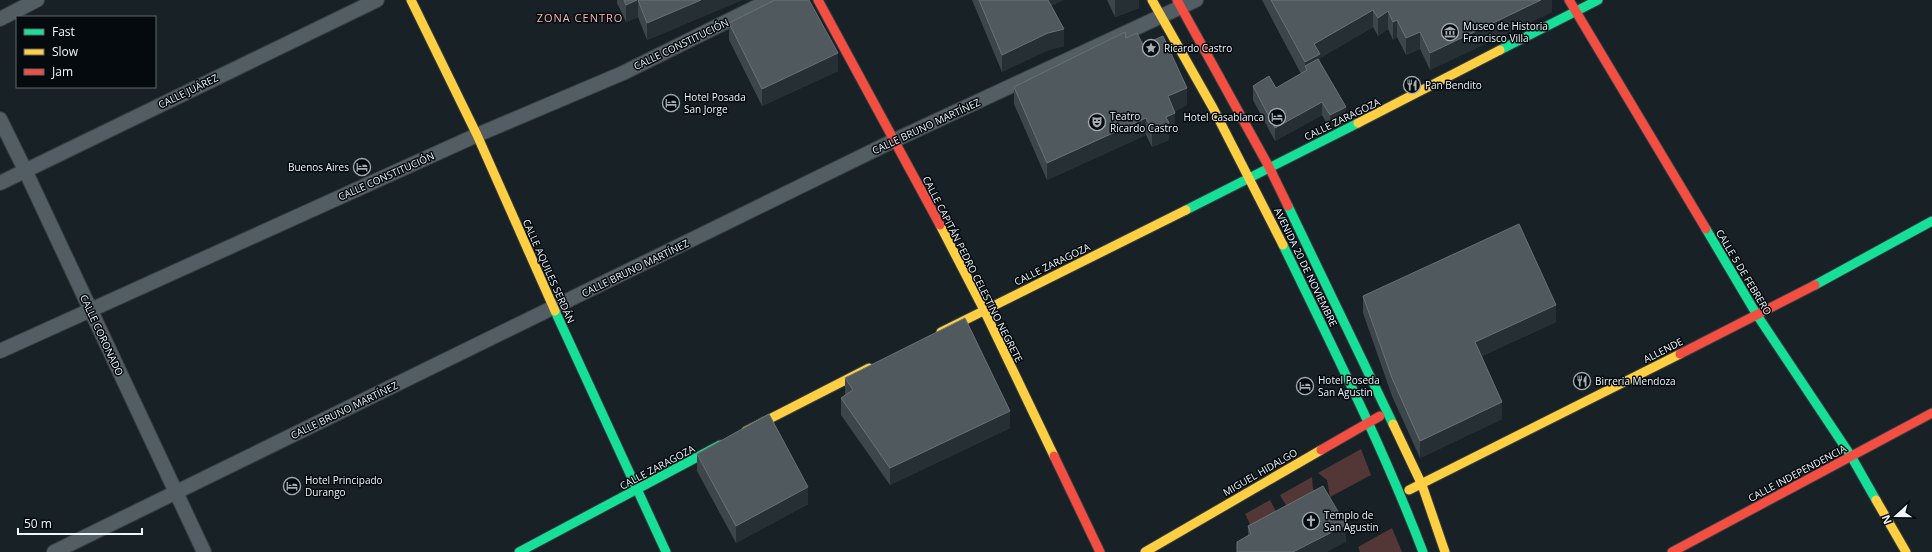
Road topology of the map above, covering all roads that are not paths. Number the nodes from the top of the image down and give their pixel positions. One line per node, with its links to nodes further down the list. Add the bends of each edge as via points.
1 (38, 0): 13 (street)
2 (377, 0): 18 (street, CALLE JUÁREZ)
3 (411, 0): 15 (street, CALLE AQUILES SERDÁN)
4 (770, 0): 15 (street, CALLE CONSTITUCIÓN, via 623,72)
5 (818, 0): 16 (street, CALLE CAPITÁN PEDRO CELESTINO NEGRETE)
6 (1152, 0): 12 (street, AVENIDA 20 DE NOVIEMBRE)
7 (1196, 0): 10 (street, CALLE BRUNO MARTÍNEZ)
8 (1569, 0): 11 (street, CALLE 5 DE FEBRERO)
9 (1598, 0): 11 (street, CALLE ZARAGOZA)
10 (1179, 3): 12 (street, CALLE BRUNO MARTÍNEZ); 17 (street, AVENIDA 20 DE NOVIEMBRE)
11 (1575, 10): 17 (street, CALLE ZARAGOZA, via 1394,106); 25 (street, CALLE 5 DE FEBRERO)
12 (1161, 16): 16 (street, CALLE BRUNO MARTÍNEZ); 19 (street, AVENIDA 20 DE NOVIEMBRE)
13 (0, 19)
14 (0, 119): 18 (street, CALLE CORONADO)
15 (476, 135): 22 (street, CALLE AQUILES SERDÁN); 23 (street, CALLE CONSTITUCIÓN)
16 (895, 140): 22 (street, CALLE BRUNO MARTÍNEZ); 24 (street, CALLE CAPITÁN PEDRO CELESTINO NEGRETE)
17 (1269, 167): 19 (street, CALLE ZARAGOZA); 29 (street, AVENIDA 20 DE NOVIEMBRE)
18 (25, 170): 20 (street, CALLE JUÁREZ); 23 (street, CALLE CORONADO)
19 (1250, 178): 24 (street, CALLE ZARAGOZA); 31 (street, AVENIDA 20 DE NOVIEMBRE)
20 (0, 182)
21 (1932, 221): 25 (street, ALLENDE, via 1832,277)
22 (553, 308): 34 (street, CALLE AQUILES SERDÁN); 35 (street, CALLE BRUNO MARTÍNEZ)
23 (90, 310): 27 (street, CALLE CONSTITUCIÓN); 35 (street, CALLE CORONADO)
24 (984, 310): 26 (street, CALLE ZARAGOZA); 41 (street, CALLE CAPITÁN PEDRO CELESTINO NEGRETE)
25 (1757, 315): 32 (street, CALLE 5 DE FEBRERO); 33 (street, ALLENDE)
26 (934, 335)
27 (0, 351)
28 (877, 364): 34 (street, CALLE ZARAGOZA)
29 (1388, 413): 31 (street, MIGUEL HIDALGO); 33 (street, AVENIDA 20 DE NOVIEMBRE)
30 (1932, 413): 32 (street, CALLE INDEPENDENCIA)
31 (1369, 422): 36 (street, AVENIDA 20 DE NOVIEMBRE); 42 (street, MIGUEL HIDALGO)
32 (1851, 456): 45 (street, CALLE INDEPENDENCIA); 46 (street, CALLE 5 DE FEBRERO)
33 (1422, 484): 36 (street, ALLENDE); 44 (street, AVENIDA 20 DE NOVIEMBRE)
34 (637, 490): 39 (street, CALLE ZARAGOZA); 40 (street, CALLE AQUILES SERDÁN)
35 (176, 492): 37 (street, CALLE BRUNO MARTÍNEZ); 38 (street, CALLE CORONADO)
36 (1402, 494): 43 (street, AVENIDA 20 DE NOVIEMBRE)
37 (54, 552)
38 (204, 552)
39 (519, 552)
40 (666, 552)
41 (1100, 552)
42 (1145, 552)
43 (1423, 552)
44 (1444, 552)
45 (1672, 552)
46 (1906, 552)

